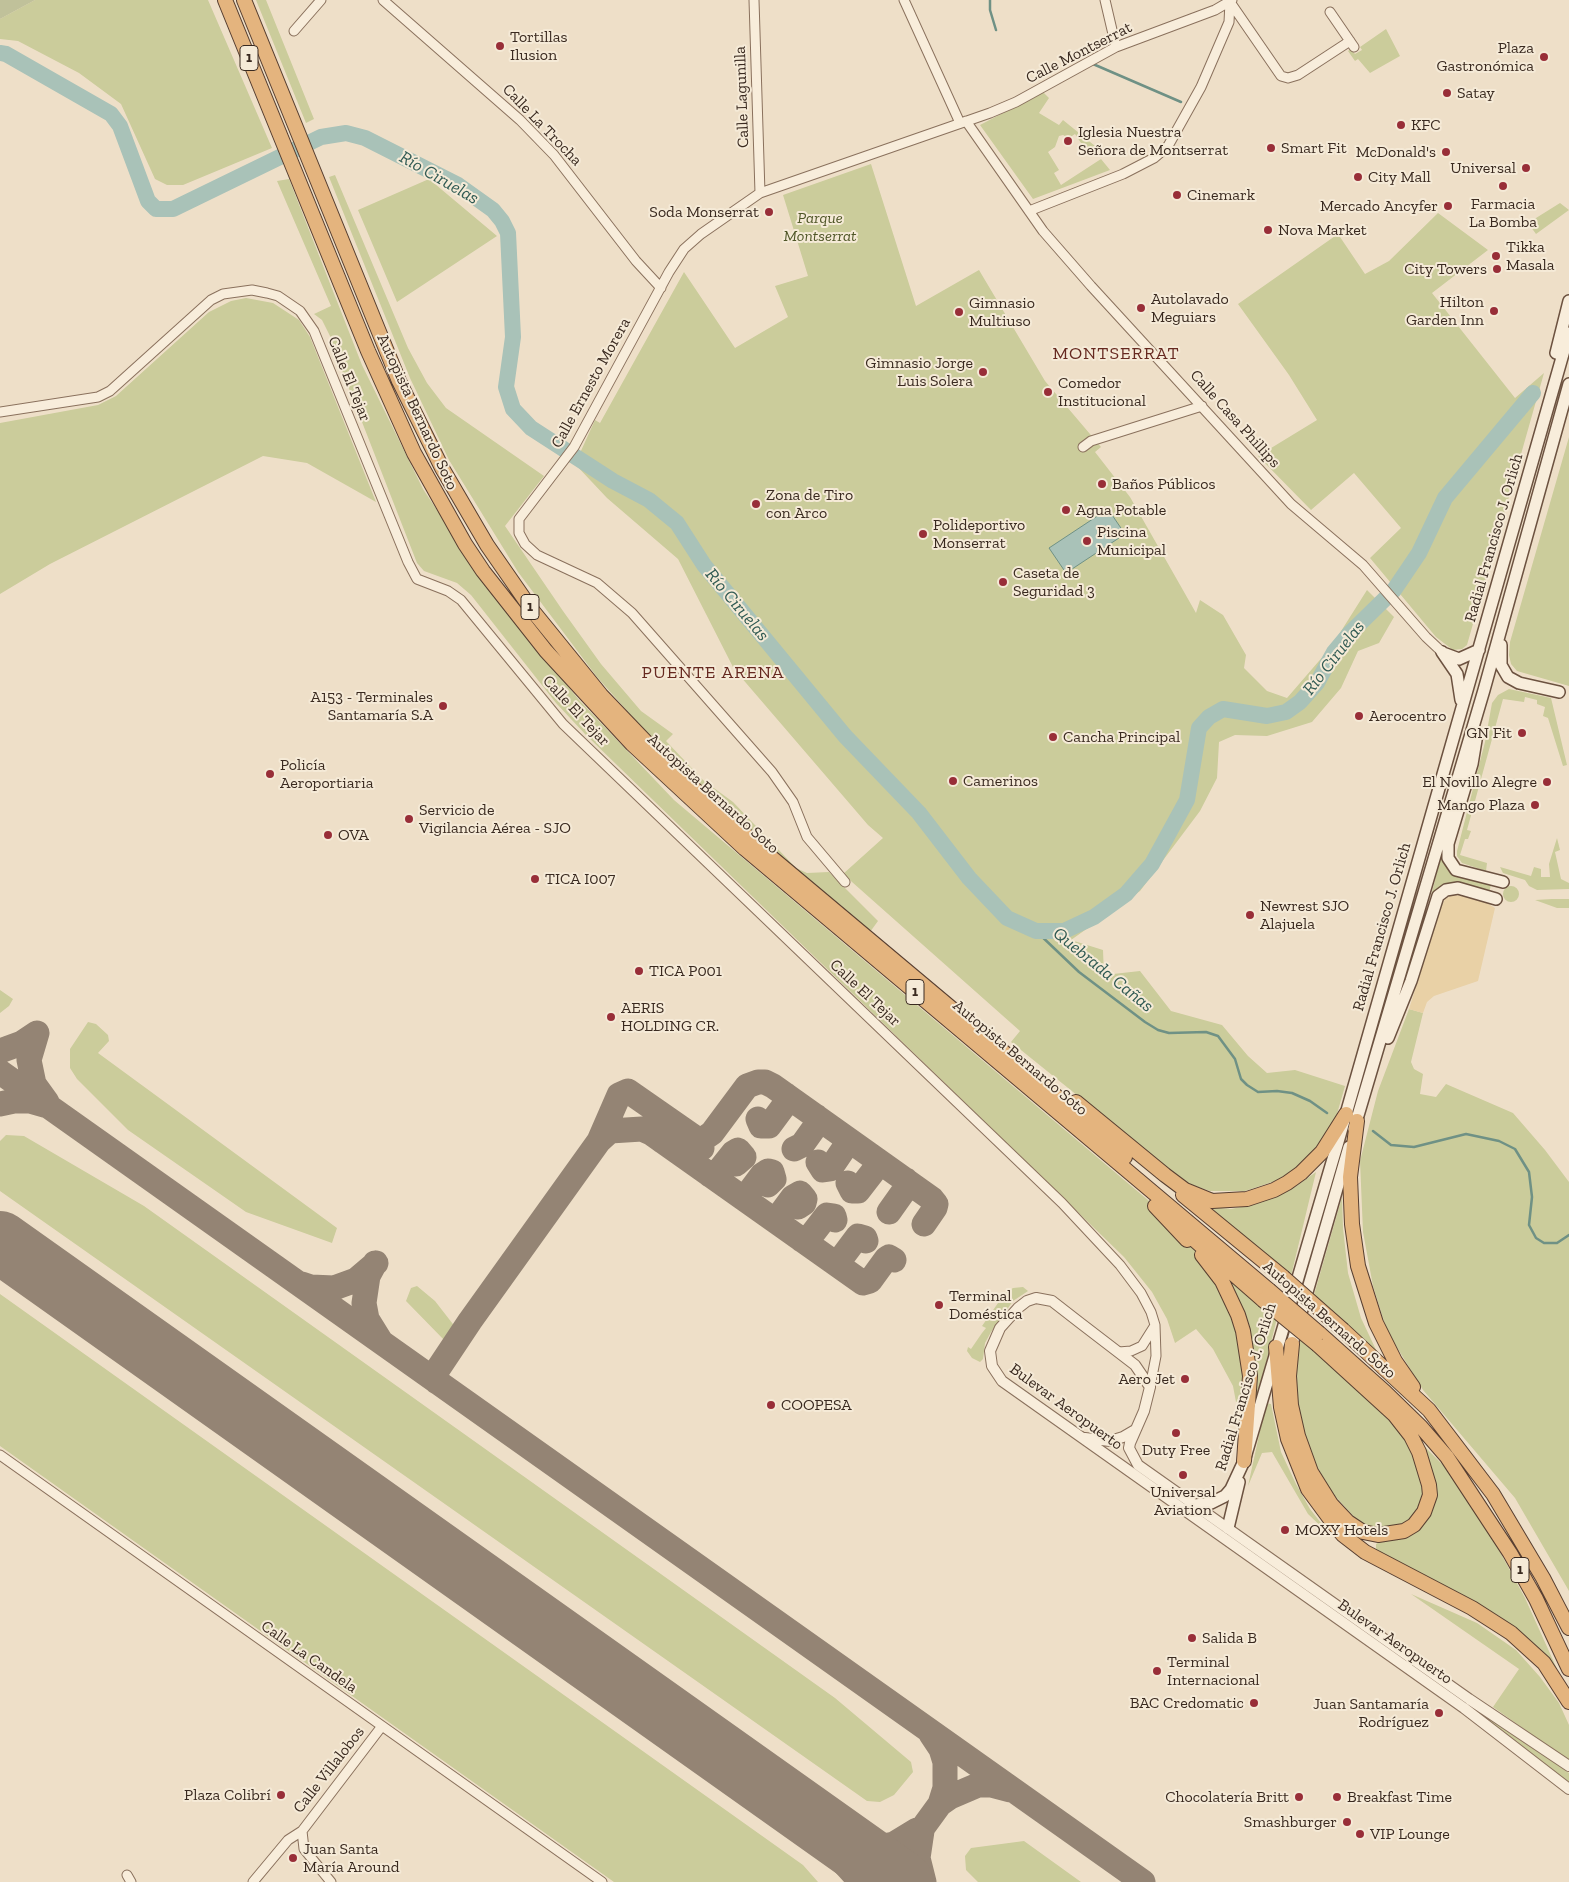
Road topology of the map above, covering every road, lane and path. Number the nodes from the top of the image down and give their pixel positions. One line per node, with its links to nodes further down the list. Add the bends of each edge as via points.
1 (225, 0): 36 (highway, Autopista Bernardo Soto / 1, via 390,402 427,478 483,571 546,651 674,785 745,849)
2 (244, 0): 34 (highway, Autopista Bernardo Soto / 1, via 399,381 442,468 487,545 532,610 601,695 660,758 713,808)
3 (321, 0): 10 (street)
4 (383, 0): 15 (street, Calle La Trocha, via 527,127)
5 (754, 0): 13 (street, Calle Lagunilla)
6 (904, 0): 12 (street, Calle Casa Phillips)
7 (1105, 0): 11 (street)
8 (1231, 1): 9 (street, via 1281,76 1288,78 1352,44); 11 (street, Calle Montserrat); 14 (street, via 1229,22 1201,87 1168,146 1154,158 1124,174)
9 (1330, 12)
10 (294, 32)
11 (1116, 47): 12 (street, Calle Montserrat, via 1016,102)
12 (963, 122): 13 (street, Calle Ernesto Morera); 14 (street, Calle Casa Phillips)
13 (760, 193): 15 (street, Calle Ernesto Morera, via 684,249)
14 (1029, 211): 19 (street, Calle Casa Phillips, via 1091,286)
15 (661, 288): 31 (street, Calle Ernesto Morera, via 574,447 519,519 517,529 525,544 537,555 597,583 632,613 772,772 793,802 807,837)
16 (1569, 301): 22 (main road)
17 (1569, 333): 22 (main road, Radial Francisco J. Orlich)
18 (1569, 384): 23 (main road, Radial Francisco J. Orlich)
19 (1202, 406): 24 (street, via 1091,441); 27 (street, Calle Casa Phillips, via 1291,504 1357,560)
20 (1569, 406): 23 (main road)
21 (0, 412): 40 (street, Calle El Tejar, via 98,397 110,391 211,300 223,294 252,290 278,296 290,303 308,320 314,331 417,579 461,600 563,724 1062,1203 1120,1264 1141,1293)
22 (1542, 426): 26 (main road, Radial Francisco J. Orlich)
23 (1554, 436): 25 (main road, Radial Francisco J. Orlich)
24 (1083, 447)
25 (1505, 612): 28 (main road, Radial Francisco J. Orlich); 29 (main road, via 1500,658 1505,675 1519,683)
26 (1479, 650): 27 (main road, via 1458,659); 30 (main road, Radial Francisco J. Orlich)
27 (1442, 652): 30 (main road, via 1457,674)
28 (1484, 690): 32 (main road, via 1472,764 1448,851 1451,865 1456,870); 35 (main road, Radial Francisco J. Orlich)
29 (1564, 694)
30 (1462, 707): 37 (main road, Radial Francisco J. Orlich)
31 (845, 882)
32 (1503, 882)
33 (1496, 899): 35 (main road, via 1458,888 1446,890 1438,896 1411,981)
34 (861, 933): 36 (highway, Autopista Bernardo Soto / 1); 37 (highway, via 923,975 1165,1175 1185,1190 1206,1199 1221,1202 1247,1199 1288,1183 1322,1152)
35 (1363, 1100): 37 (main road, Radial Francisco J. Orlich)
36 (1052, 1101): 38 (highway, 1); 39 (highway, Autopista Bernardo Soto / 1, via 1152,1181)
37 (1351, 1118): 42 (main road, Radial Francisco J. Orlich); 43 (main road, Radial Francisco J. Orlich); 46 (highway, via 1350,1184 1358,1266 1384,1341)
38 (1155, 1206): 39 (highway, Autopista Bernardo Soto / 1); 51 (highway, via 1209,1263 1222,1281 1238,1315 1250,1376)
39 (1272, 1287): 41 (highway, Autopista Bernardo Soto / 1); 41 (highway, Autopista Bernardo Soto / 1, bridge); 46 (highway, Autopista Bernardo Soto / 1, bridge, via 1343,1330)
40 (1155, 1324): 44 (street, via 1142,1346 1131,1352); 45 (street, Calle El Tejar, via 1156,1356)
41 (1320, 1335): 47 (highway, Autopista Bernardo Soto / 1); 52 (highway, Autopista Bernardo Soto / 1); 53 (highway, Autopista Bernardo Soto / 1, via 1421,1427)
42 (1292, 1344): 47 (highway, via 1291,1405 1311,1472 1331,1504 1348,1522 1363,1532 1378,1535 1394,1534 1414,1525 1430,1496 1419,1452)
43 (1276, 1347): 51 (main road, Radial Francisco J. Orlich); 58 (highway, via 1281,1407 1288,1439 1308,1489 1332,1523 1365,1552 1472,1608 1512,1633 1544,1663)
44 (1118, 1352): 45 (street, Bulevar Aeropuerto, via 1140,1371); 49 (street, Bulevar Aeropuerto, via 1052,1301 1036,1298 1018,1308 991,1343 992,1366 1002,1381)
45 (1150, 1387): 48 (street, Bulevar Aeropuerto)
46 (1429, 1410): 52 (highway, Autopista Bernardo Soto / 1)
47 (1393, 1413): 53 (highway, Autopista Bernardo Soto / 1)
48 (1136, 1430): 49 (street, via 1110,1441); 54 (street, Bulevar Aeropuerto, via 1129,1448 1138,1465)
49 (1081, 1438): 61 (street, Bulevar Aeropuerto, via 1468,1711)
50 (0, 1455): 59 (street, Calle La Candela)
51 (1244, 1461): 54 (main road, Radial Francisco J. Orlich, via 1225,1496 1211,1503); 55 (main road)
52 (1471, 1466): 56 (highway, 1, via 1514,1527)
53 (1461, 1476): 57 (highway, 1, via 1515,1561)
54 (1195, 1505): 55 (street, Bulevar Aeropuerto)
55 (1228, 1528): 60 (street, Bulevar Aeropuerto)
56 (1569, 1628)
57 (1569, 1669)
58 (1569, 1702)
59 (382, 1726): 62 (street, Calle Villalobos); 65 (street, Calle La Candela)
60 (1569, 1766)
61 (1569, 1789)
62 (302, 1830): 63 (street, via 288,1840); 64 (street, Calle Villalobos, via 304,1849)
63 (253, 1882)
64 (332, 1882)
65 (602, 1882)

